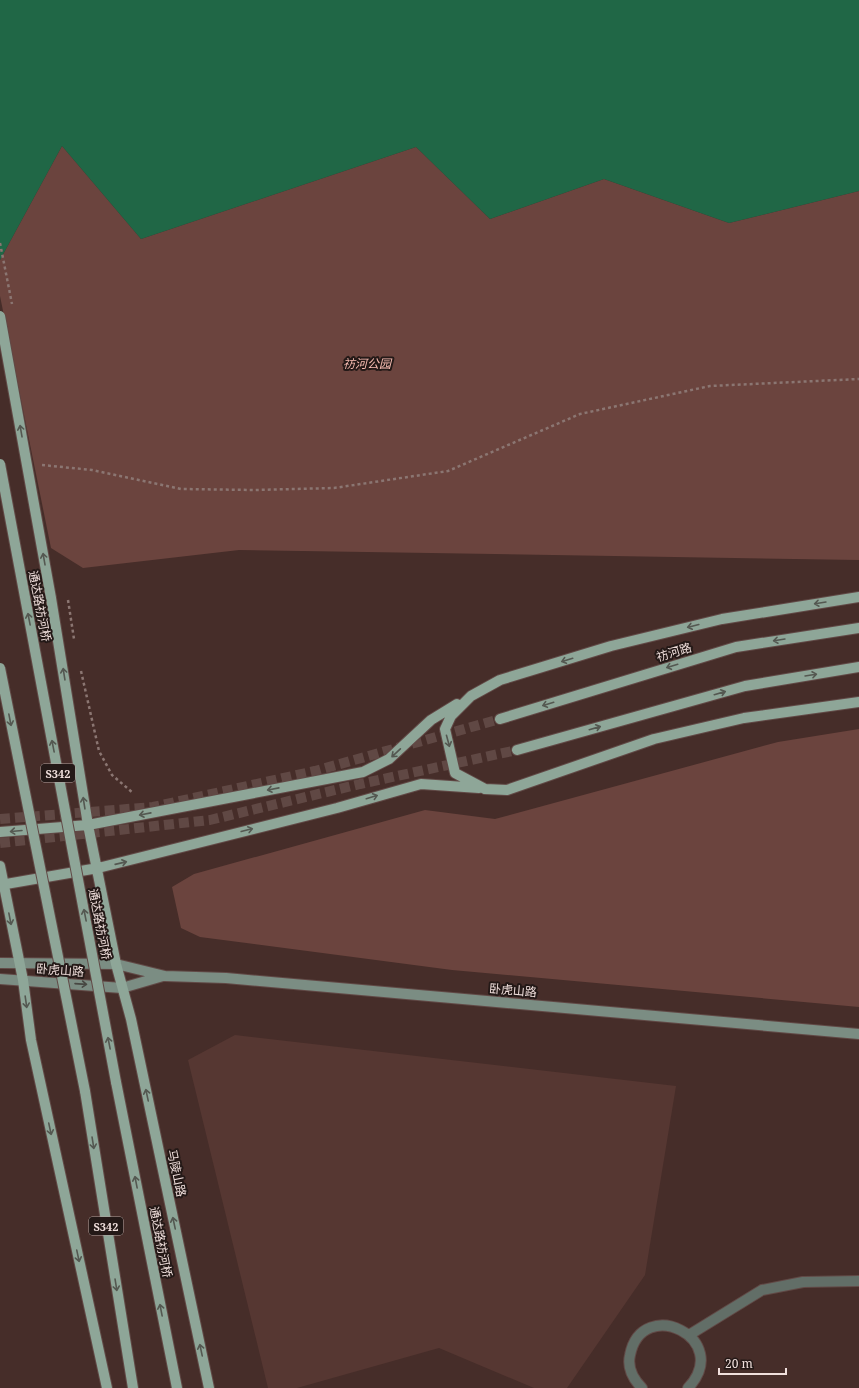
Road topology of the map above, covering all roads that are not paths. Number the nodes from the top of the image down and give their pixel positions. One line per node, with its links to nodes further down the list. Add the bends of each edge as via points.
1 (0, 316): 12 (main road, 马陵山路, one-way to 1, bridge, via 51,598)
2 (0, 464): 29 (main road, 通达路祊河桥 / S342, one-way to 2, bridge, via 116,1082)
3 (859, 597): 7 (main road, one-way to 7, via 722,619 610,646 500,680)
4 (859, 628): 9 (main road, 祊河路, one-way to 9, via 736,646)
5 (859, 667): 10 (main road, one-way to 5, via 744,686)
6 (0, 668): 28 (main road, S342, one-way to 28, bridge, via 85,1091)
7 (471, 696): 11 (main road, one-way to 11, via 451,716 445,729 455,772); 12 (main road, one-way to 12, via 431,720 389,760 363,772)
8 (859, 702): 11 (main road, via 744,718 654,739 507,790)
9 (500, 719)
10 (517, 750)
11 (485, 789): 15 (main road, one-way to 11, via 337,808 421,784)
12 (88, 825): 13 (main road, one-way to 13); 15 (main road, 马陵山路)
13 (0, 832)
14 (0, 866): 16 (main road)
15 (98, 868): 16 (main road); 19 (main road, 马陵山路)
16 (2, 885): 18 (main road, one-way to 18)
17 (0, 963): 18 (street, 卧虎山路)
18 (19, 964): 19 (street, 卧虎山路); 22 (main road)
19 (116, 964): 20 (street, 卧虎山路); 23 (main road, 马陵山路)
20 (165, 976): 23 (street, 卧虎山路); 24 (street, 卧虎山路, via 226,978)
21 (0, 979): 22 (street, 卧虎山路)
22 (23, 980): 23 (street, 卧虎山路, one-way to 23); 27 (main road, one-way to 27, via 31,1040)
23 (122, 988): 30 (main road, 马陵山路, one-way to 23, via 131,1019)
24 (859, 1034)
25 (859, 1281): 26 (street, via 803,1282 762,1290)
26 (689, 1335): 31 (street, via 673,1326 661,1325 643,1332 632,1347 629,1360 635,1381); 32 (street, via 700,1354 700,1366 696,1378)
27 (107, 1388)
28 (133, 1388)
29 (177, 1388)
30 (209, 1388)
31 (642, 1388)
32 (688, 1388)

